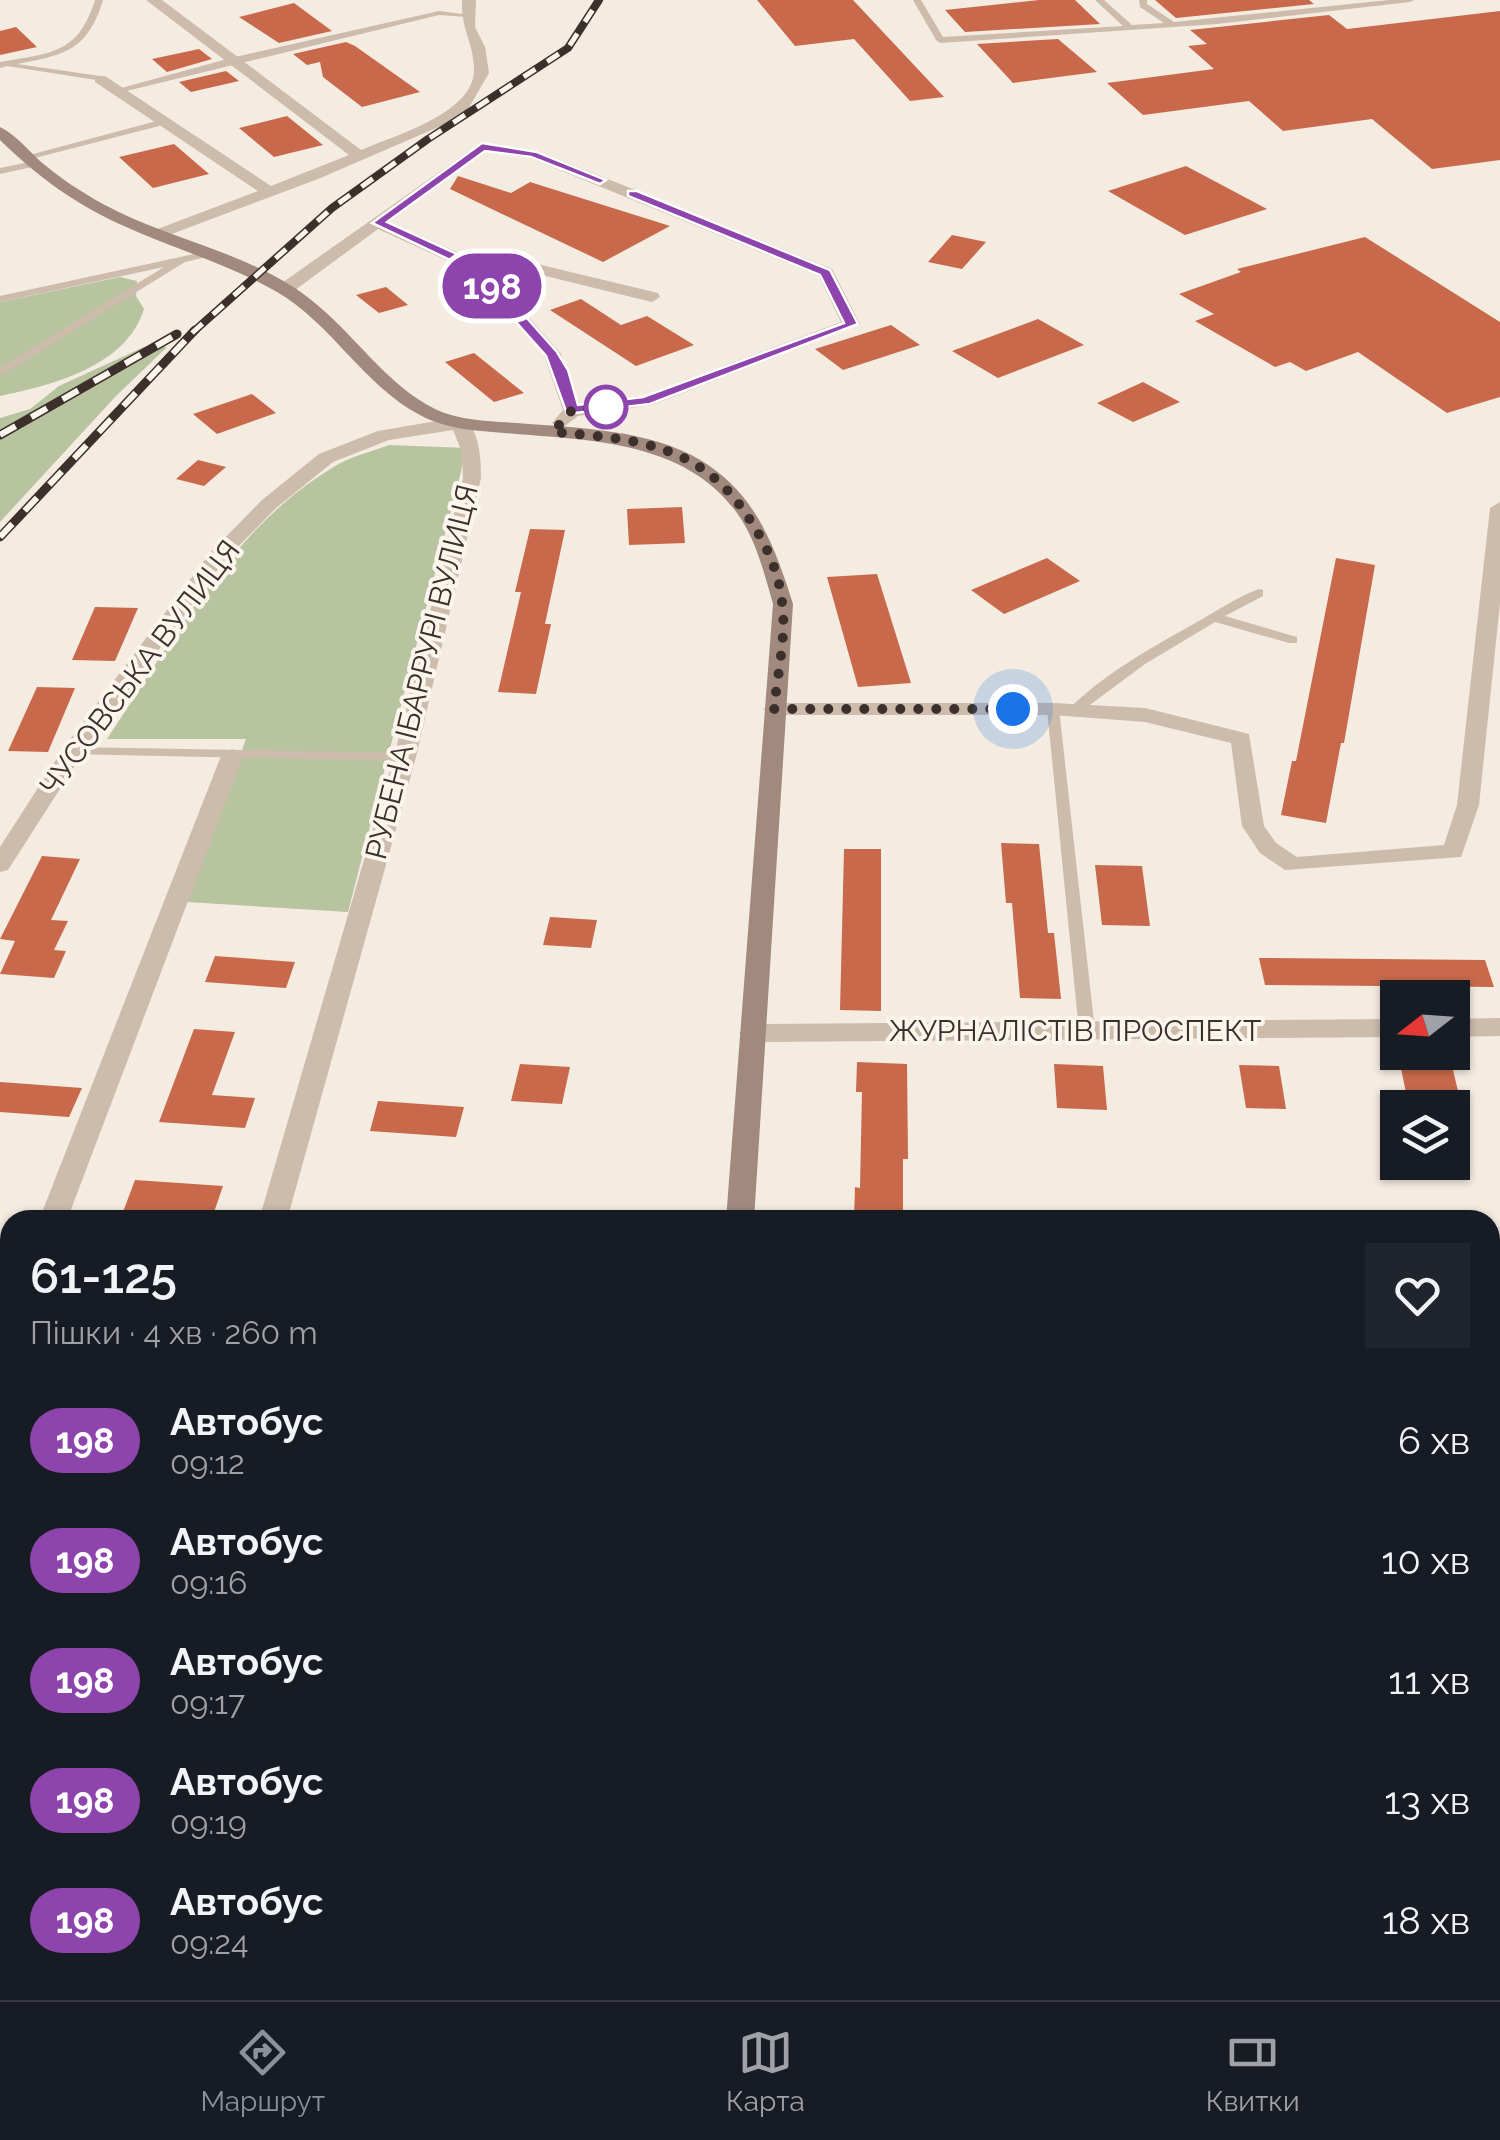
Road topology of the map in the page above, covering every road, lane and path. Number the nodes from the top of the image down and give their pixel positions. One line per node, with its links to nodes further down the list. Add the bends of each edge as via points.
1 (99, 0): 11 (lane, via 93,28 80,41)
2 (153, 0): 10 (street)
3 (917, 0): 9 (lane, via 940,40)
4 (1099, 0): 9 (lane)
5 (1143, 0): 8 (lane)
6 (1410, 0): 8 (lane)
7 (467, 7): 10 (lane); 16 (street, via 482,73 458,113)
8 (1170, 24): 9 (lane)
9 (1130, 28)
10 (232, 62): 13 (lane); 16 (street)
11 (1, 65): 12 (lane)
12 (100, 79): 13 (street)
13 (118, 90): 14 (street)
14 (164, 122): 17 (lane); 19 (street)
15 (0, 132): 17 (main road)
16 (360, 156): 19 (street)
17 (30, 161): 18 (lane); 21 (main road, via 77,196)
18 (0, 172)
19 (268, 191): 21 (street)
20 (378, 223): 24 (street); 25 (street); 29 (street, via 482,147 533,154 826,273 851,324 646,401)
21 (160, 233): 22 (main road)
22 (208, 254): 23 (lane); 25 (main road)
23 (180, 260): 27 (lane); 28 (lane)
24 (474, 266): 26 (street, via 533,268); 29 (street, via 552,354)
25 (284, 289): 30 (main road, via 425,411)
26 (652, 296)
27 (0, 299)
28 (0, 373)
29 (572, 410): 31 (street)
30 (460, 423): 31 (main road); 38 (street, ЧУСОВСЬКА ВУЛИЦЯ, via 386,435 326,458 269,504 217,557); 40 (street, РУБЕНА ІБАРРУРІ ВУЛИЦЯ, via 472,478)
31 (553, 432): 36 (main road, via 659,446 695,462 733,493 758,531 783,604)
32 (1500, 508): 37 (street, via 1468,804 1454,852 1294,865 1268,848 1254,826 1240,738 1146,715)
33 (1259, 593): 34 (lane)
34 (1213, 617): 35 (lane); 37 (lane)
35 (1293, 640)
36 (774, 709): 37 (street); 46 (main road)
37 (1063, 710): 45 (lane)
38 (73, 751): 39 (lane); 41 (street, ЧУСОВСЬКА ВУЛИЦЯ)
39 (232, 756): 40 (lane); 47 (street)
40 (405, 757): 48 (street, РУБЕНА ІБАРРУРІ ВУЛИЦЯ)
41 (0, 865)
42 (1500, 1027): 44 (street)
43 (1380, 1028): 45 (street, ЖУРНАЛІСТІВ ПРОСПЕКТ)
44 (1470, 1028)
45 (1086, 1031): 46 (street, ЖУРНАЛІСТІВ ПРОСПЕКТ)
46 (752, 1033): 49 (main road)
47 (57, 1210)
48 (276, 1210)
49 (741, 1210)

